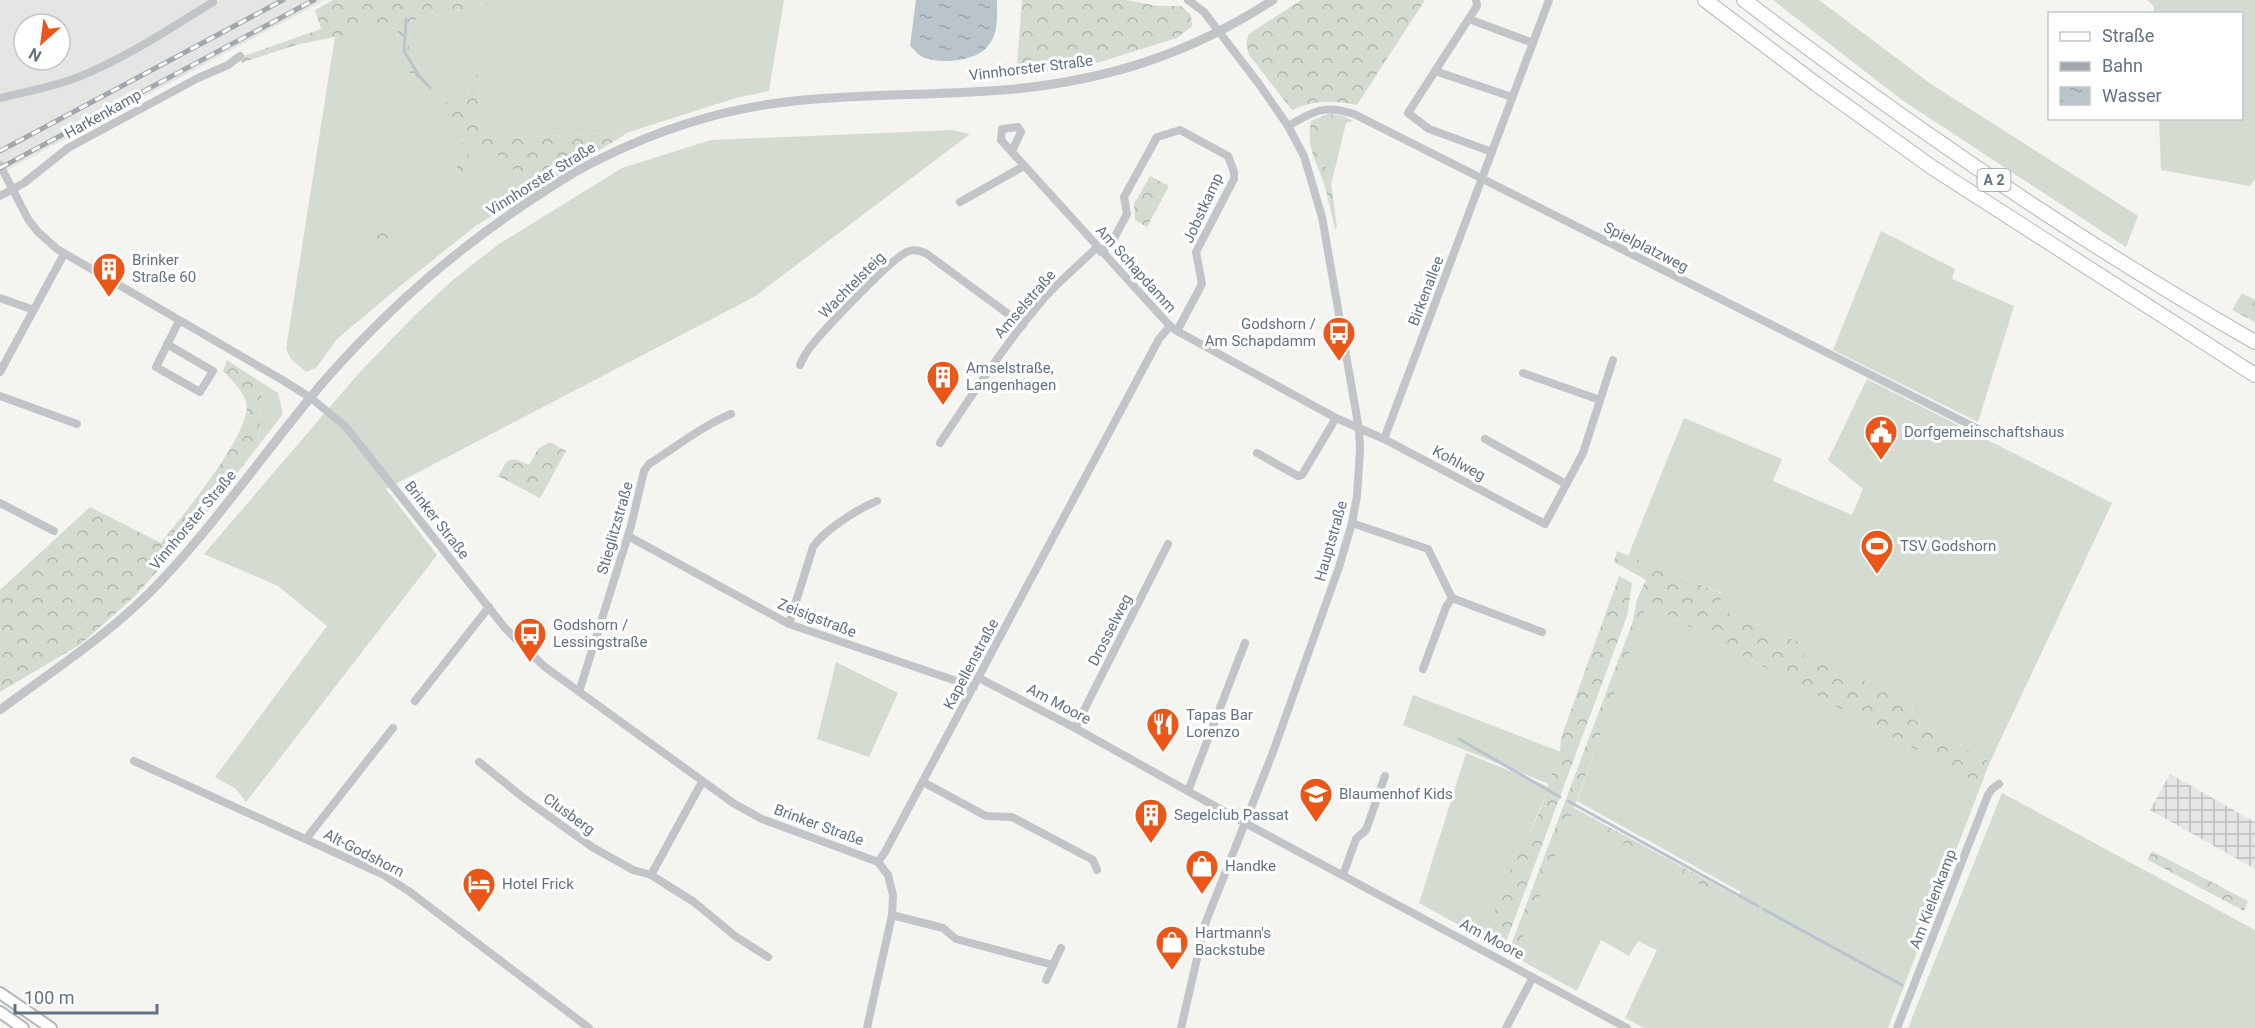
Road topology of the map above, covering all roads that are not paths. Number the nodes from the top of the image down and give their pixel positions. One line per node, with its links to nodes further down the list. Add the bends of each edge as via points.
1 (1188, 0): 9 (street, Hauptstraße, via 1204,12)
2 (1272, 0): 9 (street, Vinnhorster Straße)
3 (1476, 0): 8 (street)
4 (1549, 0): 10 (street, Birkenallee)
5 (1705, 0): 32 (highway, A 2, via 1933,168)
6 (1744, 0): 33 (highway, A 2, via 1945,148)
7 (213, 2): 14 (street, via 92,71)
8 (1469, 20): 10 (street); 12 (street)
9 (1220, 33): 15 (street, Hauptstraße); 42 (street, Vinnhorster Straße, via 1158,58 1075,80 1006,90 790,101 701,119 643,140 553,185 427,276)
10 (1533, 43): 13 (street, Birkenallee)
11 (240, 56): 21 (street, Harkenkamp, via 228,66 198,78 68,148)
12 (1435, 70): 13 (street); 17 (street, via 1408,113 1429,129)
13 (1512, 97): 17 (street, Birkenallee)
14 (0, 98)
15 (1288, 126): 20 (street, Spielplatzweg, via 1324,108 1339,109); 47 (street, Hauptstraße, via 1304,156 1317,197)
16 (1012, 151): 19 (street, Am Schapdamm)
17 (1492, 152): 20 (street, Birkenallee)
18 (0, 165): 21 (street, Brinker Straße)
19 (1024, 166): 23 (street); 24 (street, Am Schapdamm)
20 (1482, 180): 48 (street, Spielplatzweg); 49 (street, Birkenallee)
21 (11, 190): 22 (street, Harkenkamp); 25 (street, Brinker Straße, via 38,232)
22 (0, 196)
23 (960, 202)
24 (1099, 250): 29 (street, Amselstraße, via 1056,286); 30 (street, Am Schapdamm); 31 (street, Jobstkamp, via 1112,242 1127,214 1124,197 1157,137 1180,130 1228,156 1234,179 1196,252 1202,284)
25 (64, 254): 27 (street); 28 (street, Brinker Straße)
26 (0, 298): 27 (street)
27 (34, 310): 38 (street)
28 (179, 321): 34 (street); 42 (street, Brinker Straße)
29 (1023, 325): 36 (street, Wachtelsteig, via 927,254 909,251 810,346); 51 (street, Amselstraße)
30 (1170, 326): 31 (street, Am Schapdamm); 66 (street, Kapellenstraße, via 1159,339)
31 (1177, 331): 45 (street, Am Schapdamm)
32 (2198, 337): 37 (highway, A 2); 40 (highway)
33 (2255, 342)
34 (167, 344): 34 (street, via 156,368 200,392 213,371)
35 (1613, 360): 43 (street)
36 (800, 365)
37 (2255, 368)
38 (0, 372)
39 (1523, 373): 43 (street)
40 (2255, 375)
41 (0, 396): 46 (street)
42 (311, 398): 61 (street, Brinker Straße, via 346,427); 68 (street, Vinnhorster Straße, via 156,586 112,628)
43 (1600, 400): 53 (street, via 1583,453)
44 (731, 414): 58 (street, Stieglitzstraße, via 649,464)
45 (1336, 418): 47 (street, Am Schapdamm); 52 (street, via 1302,475)
46 (77, 424)
47 (1359, 429): 49 (street, Kohlweg); 56 (street, Hauptstraße, via 1360,474)
48 (1989, 435)
49 (1384, 439): 53 (street, Kohlweg, via 1545,524)
50 (1485, 439): 53 (street)
51 (940, 443)
52 (1257, 453)
53 (1566, 484)
54 (877, 501): 62 (street, via 819,538)
55 (0, 502): 57 (street)
56 (1352, 523): 60 (street, via 1428,549); 82 (street, Hauptstraße)
57 (54, 531)
58 (628, 536): 62 (street, Zeisigstraße); 69 (street, Stieglitzstraße)
59 (1168, 544): 74 (street, Drosselweg)
60 (1452, 598): 63 (street); 65 (street)
61 (489, 607): 69 (street, Brinker Straße, via 545,668); 70 (street)
62 (789, 624): 67 (street, Zeisigstraße)
63 (1542, 632)
64 (1245, 643): 81 (street)
65 (1423, 669)
66 (979, 678): 67 (street, Kapellenstraße); 74 (street, Am Moore)
67 (974, 687): 79 (street, Kapellenstraße)
68 (28, 689): 71 (street, Vinnhorster Straße); 72 (street, Vinnhorster Straße)
69 (579, 692): 78 (street, Brinker Straße)
70 (415, 701)
71 (0, 703)
72 (0, 710)
73 (393, 728): 83 (street)
74 (1076, 728): 81 (street, Am Moore)
75 (134, 761): 83 (street, Alt-Godshorn)
76 (479, 762): 86 (street, Clusberg, via 592,847 633,870)
77 (1385, 776): 87 (street, via 1366,830 1356,839)
78 (702, 782): 84 (street, Brinker Straße, via 762,819); 86 (street)
79 (923, 783): 84 (street, Kapellenstraße); 85 (street, via 986,816 1012,817 1093,860)
80 (1998, 784): 103 (street, Am Kielenkamp, via 1988,795)
81 (1188, 790): 82 (street, Am Moore)
82 (1245, 823): 87 (street, Am Moore); 100 (street, Hauptstraße, via 1205,924)
83 (306, 839): 98 (street, Alt-Godshorn, via 382,874 410,892)
84 (878, 862): 88 (street, via 888,875)
85 (1097, 870)
86 (651, 875): 90 (street, Clusberg)
87 (1343, 876): 92 (street, Am Moore)
88 (892, 915): 91 (street, via 943,928 956,939); 99 (street)
89 (1061, 948): 91 (street)
90 (768, 957)
91 (1053, 965): 93 (street)
92 (1533, 977): 101 (street); 102 (street, Am Moore)
93 (1046, 980)
94 (0, 993): 97 (main road)
95 (0, 1012): 96 (main road)
96 (23, 1028)
97 (51, 1028)
98 (589, 1028)
99 (867, 1028)
100 (1181, 1028)
101 (1506, 1028)
102 (1627, 1028)
103 (1897, 1028)

